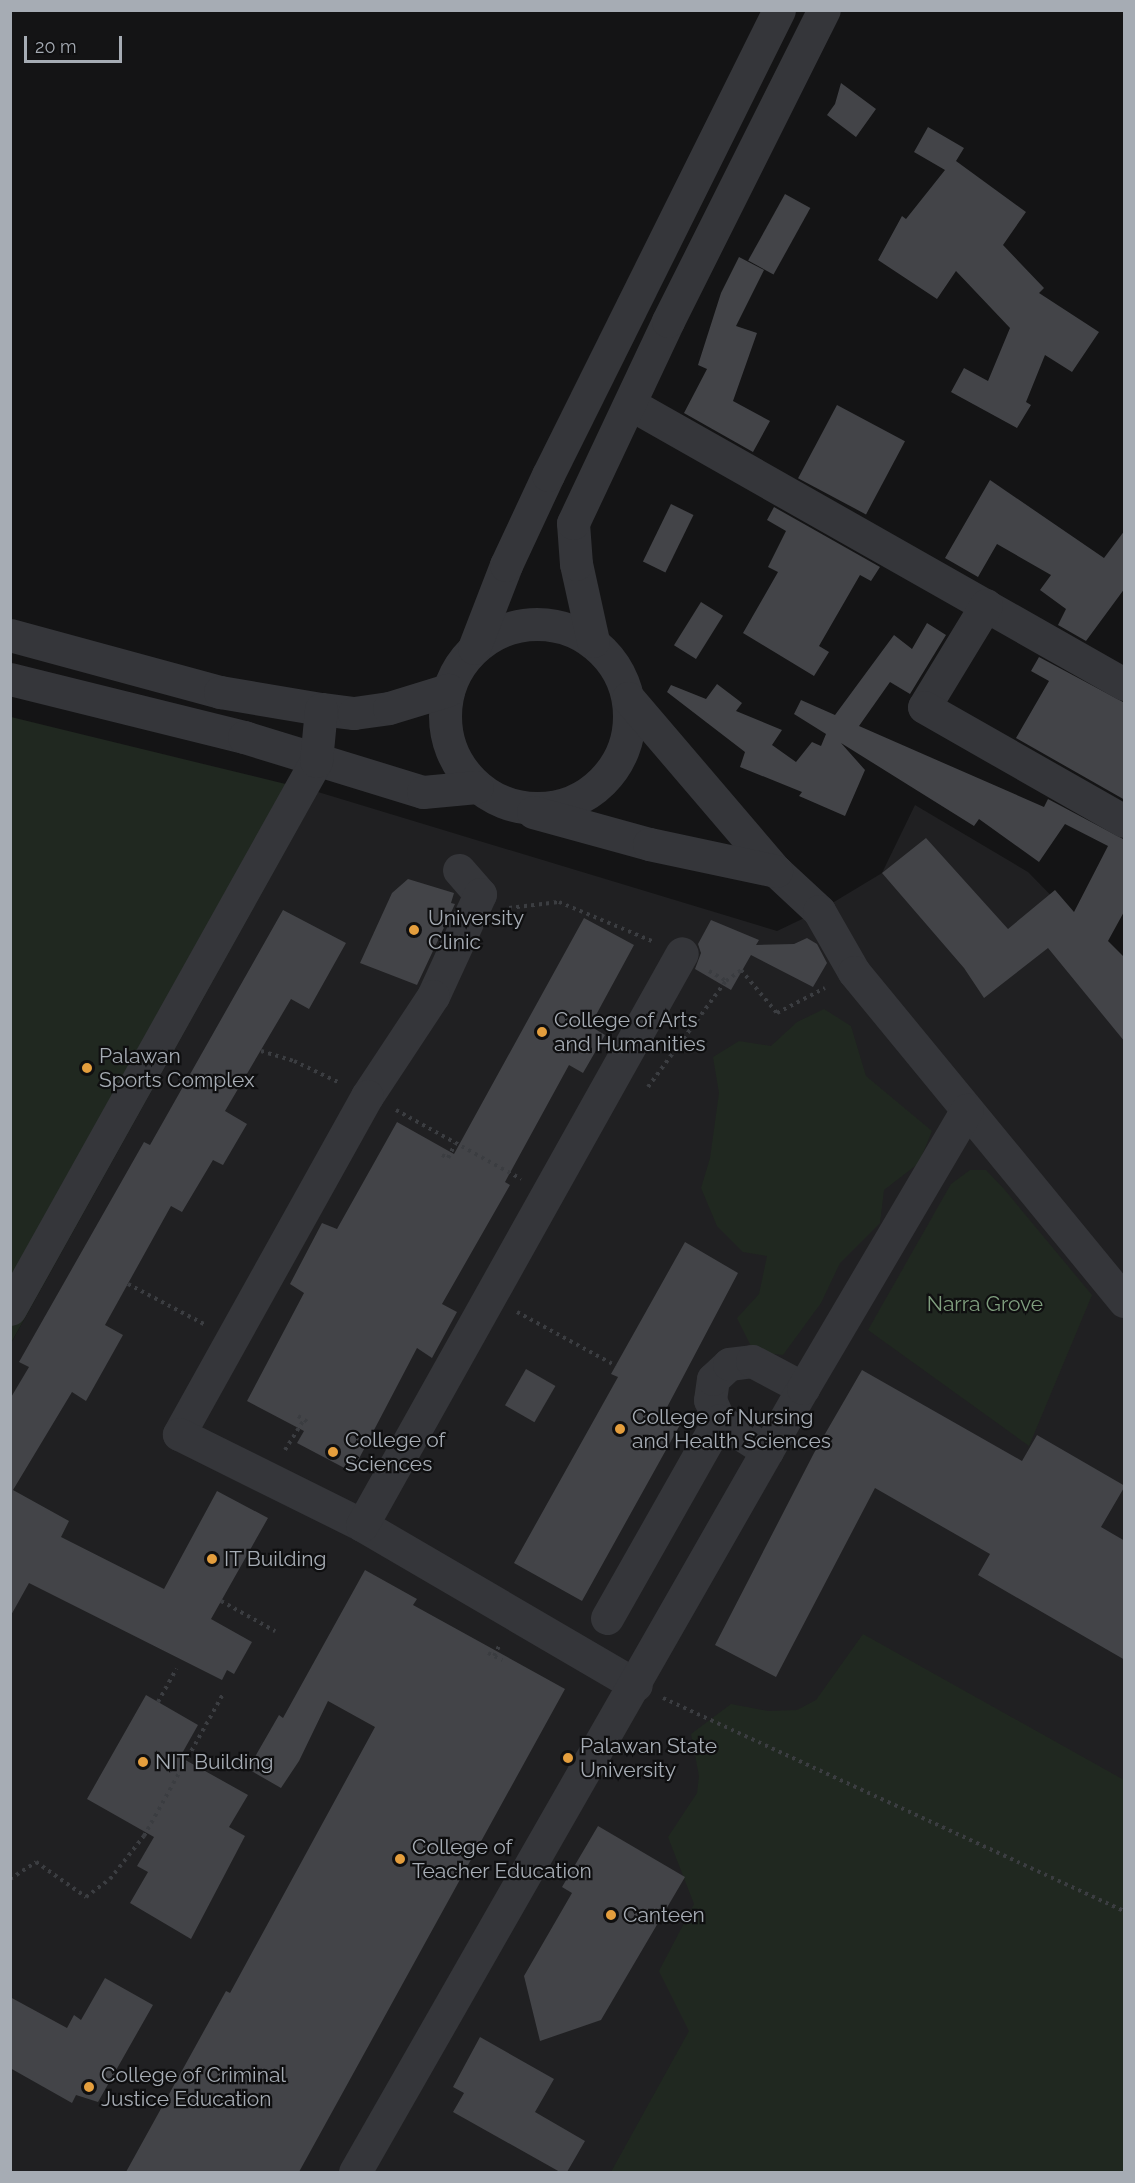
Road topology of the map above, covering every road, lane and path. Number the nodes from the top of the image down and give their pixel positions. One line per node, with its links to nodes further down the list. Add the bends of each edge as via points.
1 (779, 10): 7 (street, via 548,475 506,565)
2 (824, 10): 3 (street, via 668,321)
3 (632, 405): 4 (street); 6 (street, via 573,523 576,564)
4 (986, 605): 9 (street); 16 (street, via 924,707)
5 (10, 635): 12 (street, via 220,692)
6 (593, 641): 7 (street, via 543,623 506,629); 11 (street, via 611,659)
7 (474, 648): 10 (street)
8 (10, 679): 13 (street, via 244,737)
9 (1125, 684)
10 (448, 690): 12 (street, via 354,713); 14 (street, via 444,725 454,759)
11 (628, 698): 15 (street, via 627,736 611,772 582,797 546,809); 17 (street)
12 (321, 710): 13 (street)
13 (316, 760): 14 (street, via 423,792); 34 (street)
14 (477, 787): 15 (street)
15 (508, 805): 17 (street, via 649,844)
16 (1125, 821)
17 (776, 871): 20 (street, via 819,911)
18 (470, 882): 19 (path, via 508,908 560,902); 22 (street, via 433,996)
19 (682, 953): 29 (street)
20 (854, 972): 23 (path, via 777,1013 741,970 726,981); 24 (street)
21 (261, 1051): 22 (path, via 294,1061)
22 (367, 1096): 25 (path); 37 (street)
23 (643, 1096)
24 (967, 1110): 32 (street); 39 (street)
25 (455, 1144): 27 (path); 29 (path)
26 (442, 1155): 27 (path)
27 (448, 1158): 28 (path)
28 (453, 1161)
29 (546, 1192): 31 (street)
30 (128, 1284): 37 (path)
31 (487, 1297): 35 (path); 44 (street)
32 (1125, 1301)
33 (526, 1304): 35 (path)
34 (10, 1309)
35 (520, 1314): 36 (path); 38 (path)
36 (515, 1324)
37 (230, 1338): 44 (street, via 179,1434)
38 (616, 1366)
39 (803, 1388): 41 (street, via 752,1361 729,1364 713,1379 710,1389 710,1401); 43 (street)
40 (297, 1416): 42 (path)
41 (719, 1420): 43 (street); 46 (street)
42 (309, 1423)
43 (767, 1451): 51 (street)
44 (362, 1525): 51 (street)
45 (221, 1601): 47 (path)
46 (607, 1618)
47 (275, 1631)
48 (488, 1653): 49 (path)
49 (502, 1660)
50 (176, 1669): 53 (path)
51 (636, 1685): 55 (path); 56 (street)
52 (223, 1694): 54 (path, via 144,1836 110,1879 86,1897 36,1862)
53 (158, 1702)
54 (10, 1880)
55 (1125, 1911)
56 (355, 2172)

